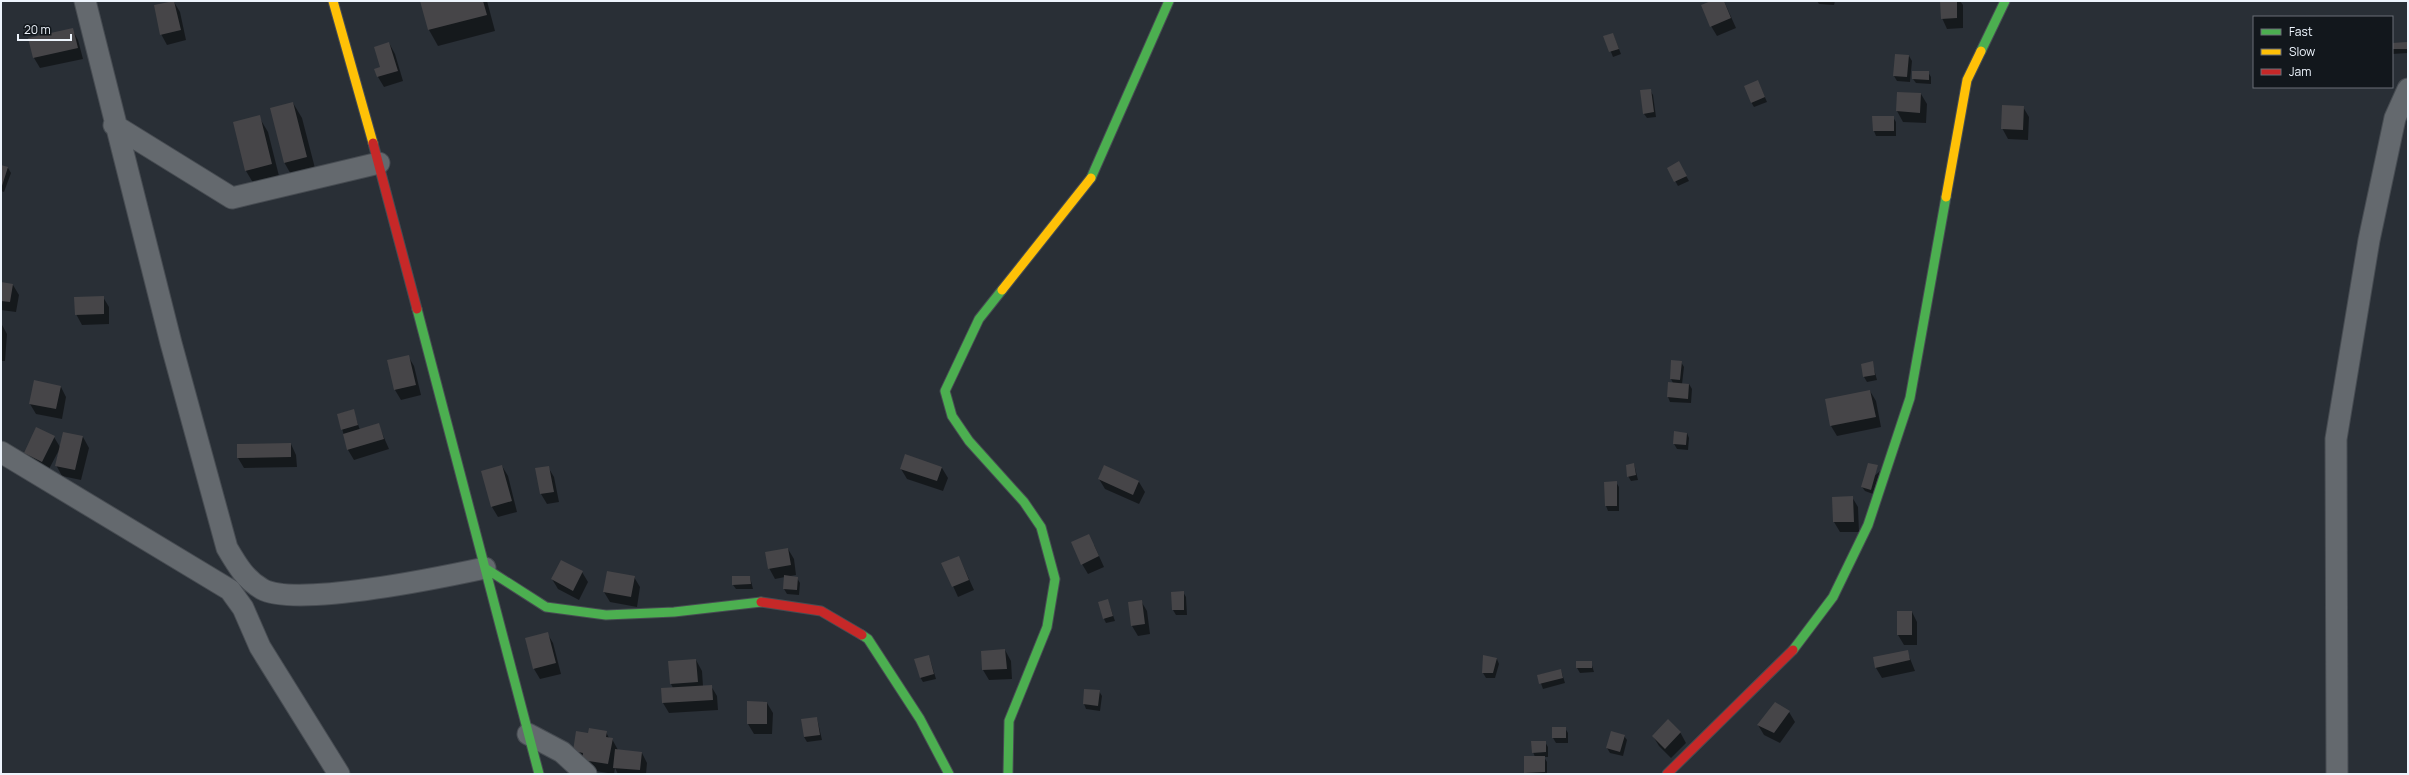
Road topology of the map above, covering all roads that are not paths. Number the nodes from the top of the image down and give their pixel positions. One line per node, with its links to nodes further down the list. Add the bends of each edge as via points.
1 (84, 1): 6 (street)
2 (333, 1): 7 (street)
3 (1169, 1): 16 (street, via 1094,174 979,319 945,390 952,416 969,441 1024,502 1041,527 1054,579 1047,627 1009,721)
4 (2005, 1): 17 (street, via 1967,80 1910,398 1868,525 1833,597 1798,645)
5 (2408, 89): 18 (street, via 2395,118 2369,240 2336,439)
6 (114, 125): 7 (street, via 232,198); 10 (street)
7 (379, 163): 9 (street)
8 (1, 452): 10 (street)
9 (485, 568): 10 (street, via 415,583 336,592 288,594); 11 (street); 15 (street, via 546,608 606,615 674,612 760,602 821,611 868,639 920,719)
10 (237, 583): 12 (street, via 243,608 260,647)
11 (528, 734): 13 (street); 14 (street, via 562,752)
12 (339, 774)
13 (539, 774)
14 (586, 774)
15 (948, 774)
16 (1008, 774)
17 (1667, 774)
18 (2337, 774)

